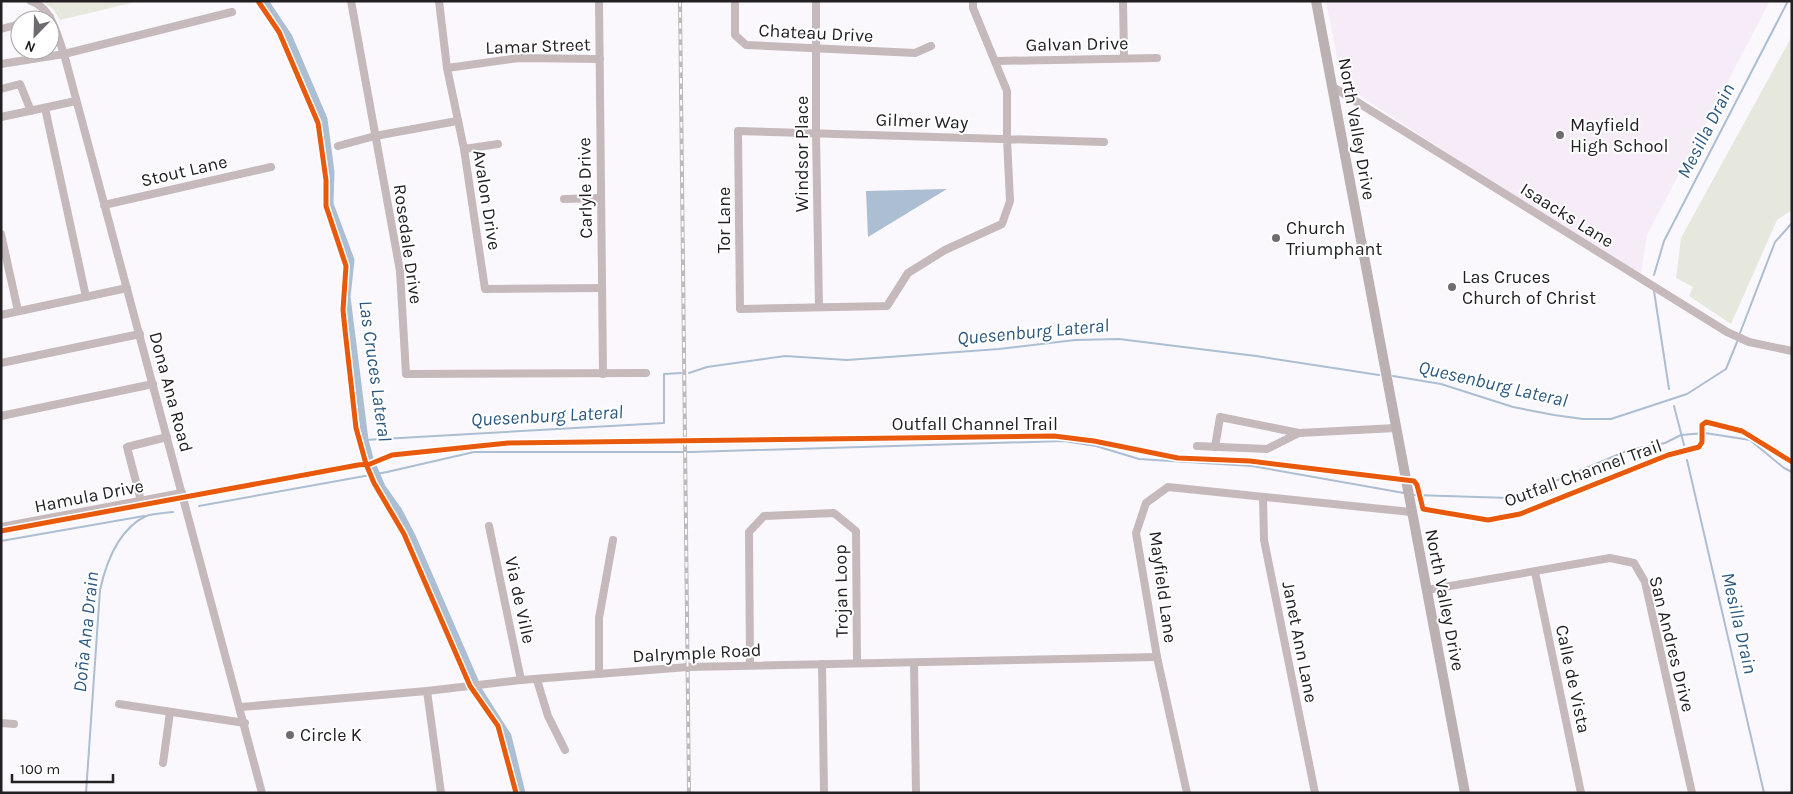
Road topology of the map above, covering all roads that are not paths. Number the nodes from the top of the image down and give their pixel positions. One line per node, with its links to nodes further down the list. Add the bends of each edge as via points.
1 (351, 1): 29 (street, Rosedale Drive)
2 (439, 1): 19 (street, Avalon Drive)
3 (599, 1): 16 (street, Carlyle Drive)
4 (735, 1): 12 (street, Chateau Drive, via 735,35 746,45)
5 (816, 1): 12 (street, Windsor Place)
6 (973, 1): 17 (street, via 973,8)
7 (1124, 1): 14 (street)
8 (1316, 1): 20 (main road, North Valley Drive)
9 (232, 12): 13 (street)
10 (60, 43): 13 (street, Dona Ana Road)
11 (930, 46): 12 (street, Chateau Drive, via 915,53)
12 (817, 49): 28 (street, Windsor Place)
13 (64, 54): 18 (street); 22 (street, Dona Ana Road)
14 (1124, 58): 15 (street, Galvan Drive); 17 (street, Galvan Drive)
15 (1157, 58)
16 (600, 59): 19 (street, Lamar Street, via 518,58); 36 (street, Carlyle Drive)
17 (997, 61): 30 (street, via 1007,91)
18 (1, 64)
19 (447, 68): 26 (street, Avalon Drive)
20 (1333, 87): 47 (street, Isaacks Lane, via 1728,332 1749,342); 53 (main road, North Valley Drive)
21 (1, 89): 24 (street, via 20,84)
22 (76, 101): 23 (street); 38 (street, Dona Ana Road)
23 (45, 108): 24 (street); 42 (street)
24 (30, 111): 25 (street)
25 (1, 117)
26 (457, 121): 29 (street); 34 (street, Avalon Drive)
27 (738, 131): 28 (street, Gilmer Way); 43 (street, Tor Lane, via 740,309)
28 (816, 133): 30 (street, Gilmer Way); 43 (street, Windsor Place)
29 (375, 136): 33 (street); 50 (street, Rosedale Drive, via 400,271 406,374)
30 (1007, 139): 31 (street, Gilmer Way); 43 (street, via 1010,201 1002,224 945,250 908,273 886,306)
31 (1104, 142)
32 (498, 144): 34 (street)
33 (338, 146)
34 (464, 149): 41 (street, Avalon Drive, via 485,289)
35 (272, 167): 38 (street, Stout Lane)
36 (600, 198): 37 (street); 41 (street, Carlyle Drive)
37 (564, 199)
38 (104, 205): 40 (street, Dona Ana Road)
39 (1, 234): 44 (street)
40 (127, 288): 42 (street); 46 (street, Dona Ana Road)
41 (602, 288): 50 (street, Carlyle Drive)
42 (86, 296): 44 (street)
43 (819, 307)
44 (18, 311): 45 (street)
45 (1, 315)
46 (140, 334): 48 (street); 51 (street, Dona Ana Road)
47 (1792, 351)
48 (1, 363)
49 (646, 373): 50 (street, Rosedale Drive)
50 (603, 374)
51 (154, 384): 52 (street); 55 (street, Dona Ana Road)
52 (1, 416)
53 (1396, 428): 54 (street); 61 (main road, North Valley Drive)
54 (1299, 433): 57 (street, via 1267,449); 57 (street, via 1220,417)
55 (167, 437): 58 (street, Dona Ana Road); 60 (street, via 127,447)
56 (1197, 446): 57 (street)
57 (1215, 447)
58 (182, 493): 60 (street, Hamula Drive); 77 (street, Dona Ana Road)
59 (1263, 497): 61 (street, Mayfield Lane); 67 (street, Mayfield Lane, via 1168,487 1146,504 1136,533); 89 (street, Janet Ann Lane, via 1264,540)
60 (141, 501): 63 (street, Hamula Drive)
61 (1410, 508): 66 (main road, North Valley Drive)
62 (489, 526): 73 (street, Via de Ville)
63 (1, 527)
64 (613, 540): 72 (street, via 599,618)
65 (1536, 572): 66 (street, San Andres Drive); 91 (street, Calle de Vista); 92 (street, San Andres Drive, via 1610,558 1634,563 1645,582)
66 (1427, 590): 90 (main road, North Valley Drive)
67 (1157, 656): 69 (street, Dalrymple Road); 88 (street, Mayfield Lane)
68 (857, 663): 69 (street, Dalrymple Road); 70 (street, Dalrymple Road); 71 (street, Trojan Loop, via 856,531 834,513 764,516 750,532)
69 (914, 663): 87 (street)
70 (822, 664): 71 (street, Dalrymple Road); 86 (street)
71 (750, 665): 72 (street, Dalrymple Road)
72 (599, 674): 74 (street, Dalrymple Road)
73 (521, 680): 74 (street, Dalrymple Road); 75 (street, Dalrymple Road)
74 (538, 680): 82 (street, via 548,716)
75 (427, 691): 77 (street, Dalrymple Road); 85 (street)
76 (119, 704): 78 (street)
77 (241, 707): 81 (street, Dona Ana Road)
78 (170, 712): 81 (street); 83 (street)
79 (1, 723): 80 (street)
80 (14, 724)
81 (245, 724): 84 (street, Dona Ana Road)
82 (564, 750)
83 (163, 763)
84 (262, 793)
85 (441, 793)
86 (824, 793)
87 (916, 793)
88 (1187, 793)
89 (1316, 793)
90 (1464, 793)
91 (1581, 793)
92 (1692, 793)

